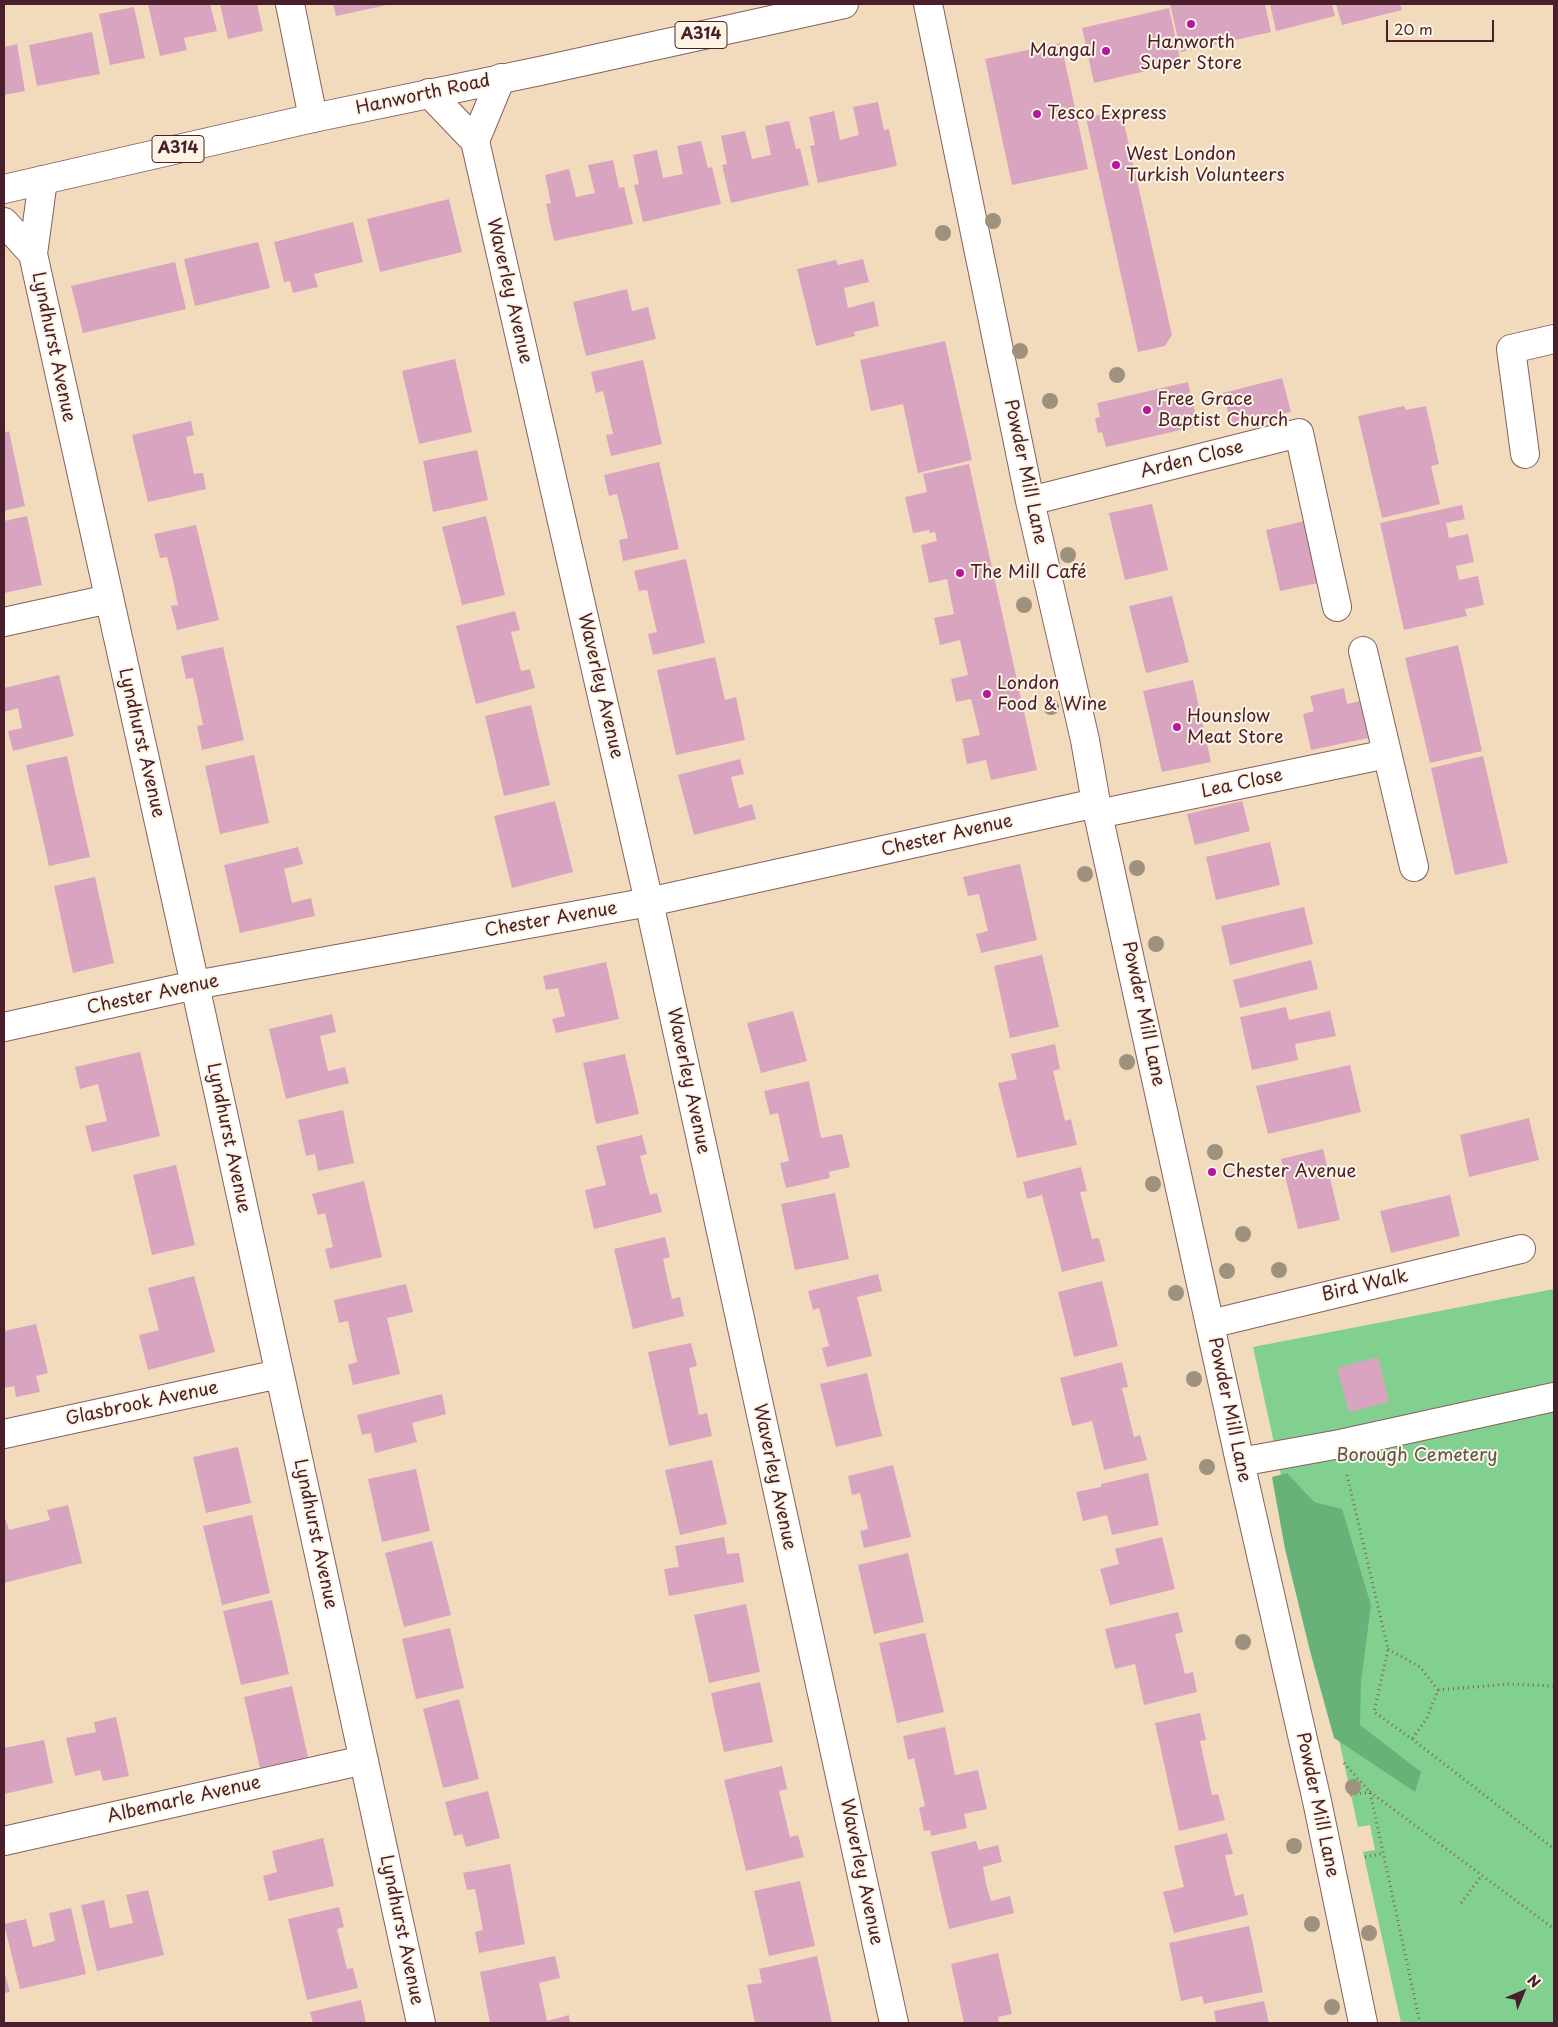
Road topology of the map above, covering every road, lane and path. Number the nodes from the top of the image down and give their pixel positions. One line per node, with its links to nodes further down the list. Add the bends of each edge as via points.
1 (290, 4): 6 (street)
2 (844, 4): 4 (street, Hanworth Road / A314)
3 (928, 4): 14 (street, Powder Mill Lane)
4 (501, 78): 5 (street, Hanworth Road / A314); 7 (street)
5 (429, 94): 6 (street, Hanworth Road / A314); 7 (street)
6 (313, 118): 8 (street, Hanworth Road / A314)
7 (475, 141): 22 (street, Waverley Avenue)
8 (43, 180): 9 (street, Hanworth Road / A314); 11 (street, Lyndhurst Avenue)
9 (4, 189)
10 (4, 222): 11 (street, Lyndhurst Avenue)
11 (33, 254): 15 (street, Lyndhurst Avenue)
12 (1554, 339): 13 (street, via 1511,349)
13 (1525, 454)
14 (1030, 501): 16 (street, Arden Close, via 1298,433); 20 (street, Powder Mill Lane, via 1085,740)
15 (108, 599): 17 (street); 23 (street, Lyndhurst Avenue)
16 (1337, 607)
17 (4, 622)
18 (1363, 651): 19 (street)
19 (1387, 754): 20 (street, Lea Close); 21 (street)
20 (1097, 808): 22 (street, Chester Avenue); 26 (street, Powder Mill Lane)
21 (1414, 867)
22 (649, 902): 23 (street, Chester Avenue); 48 (street, Waverley Avenue)
23 (195, 985): 24 (street, Chester Avenue); 27 (street, Lyndhurst Avenue)
24 (4, 1027)
25 (1521, 1249): 26 (street, Bird Walk)
26 (1210, 1324): 31 (street, Powder Mill Lane)
27 (280, 1374): 29 (street, Glasbrook Avenue); 36 (street, Lyndhurst Avenue)
28 (1554, 1397): 30 (street)
29 (4, 1434)
30 (1340, 1444): 31 (street); 32 (path)
31 (1240, 1462): 39 (street, Powder Mill Lane)
32 (1388, 1649): 34 (path, via 1420,1667); 35 (path, via 1374,1712)
33 (1554, 1686): 34 (path, via 1509,1684)
34 (1438, 1690): 35 (path, via 1427,1718)
35 (1412, 1739): 41 (path)
36 (364, 1760): 40 (street, Albemarle Avenue); 47 (street, Lyndhurst Avenue)
37 (1344, 1763): 38 (path)
38 (1370, 1792): 39 (path); 42 (path); 44 (path)
39 (1317, 1801): 49 (street, Powder Mill Lane)
40 (4, 1841)
41 (1554, 1849)
42 (1384, 1853): 43 (path); 50 (path)
43 (1365, 1857)
44 (1482, 1875): 45 (path); 46 (path)
45 (1461, 1903)
46 (1554, 1929)
47 (421, 2023)
48 (894, 2023)
49 (1363, 2023)
50 (1420, 2023)

